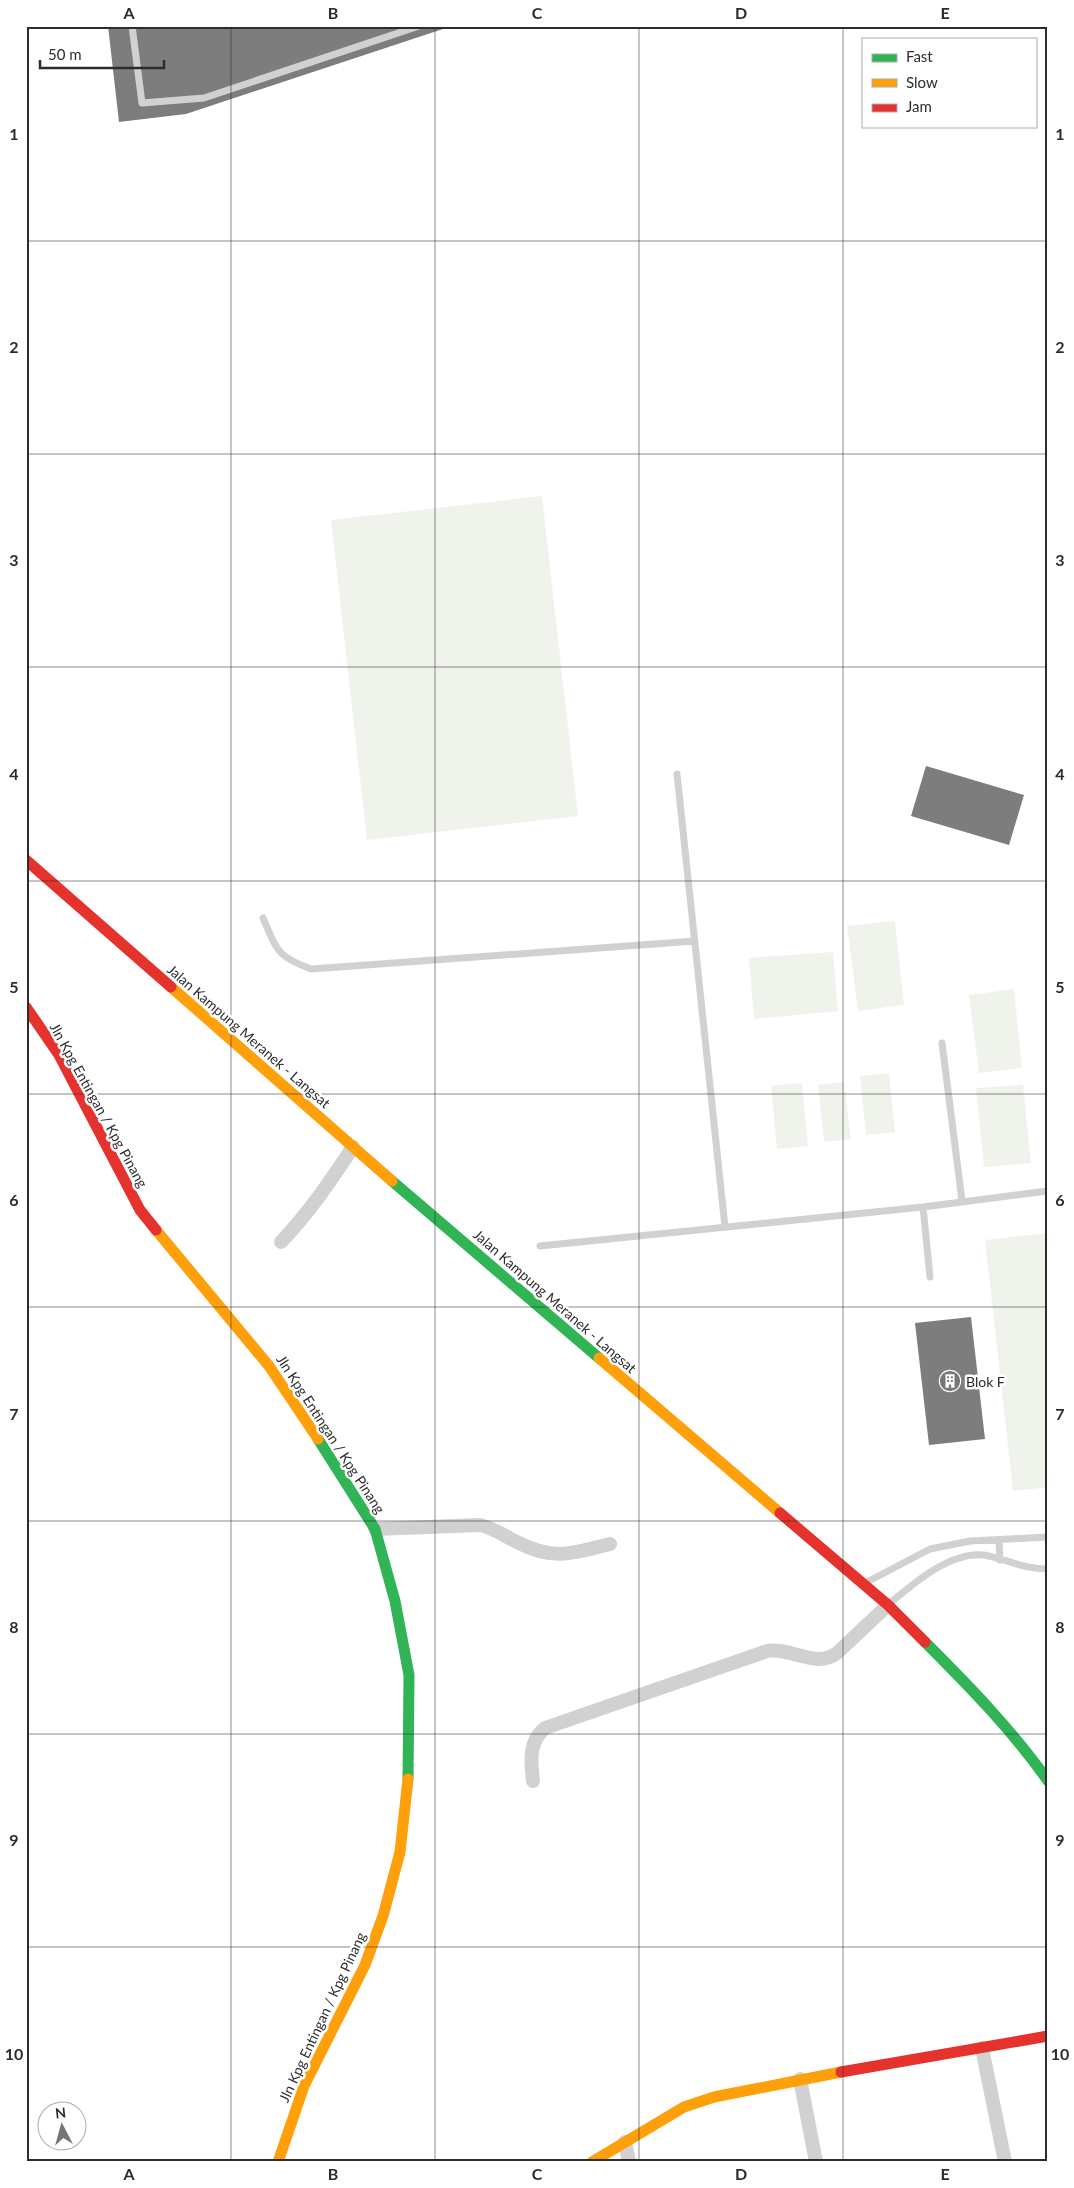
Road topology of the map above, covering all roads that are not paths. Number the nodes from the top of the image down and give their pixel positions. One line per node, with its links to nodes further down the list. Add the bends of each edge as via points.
1 (132, 26): 2 (lane, via 142,103 204,98)
2 (419, 26)
3 (677, 774): 6 (lane)
4 (26, 860): 9 (main road, Jalan Kampung Meranek - Langsat)
5 (263, 918): 6 (lane, via 279,952 310,969)
6 (695, 941): 13 (lane)
7 (26, 1007): 17 (main road, Jln Kpg Entingan / Kpg Pinang, via 54,1048 140,1210 269,1366)
8 (942, 1043): 11 (lane)
9 (353, 1147): 14 (street, via 324,1191); 23 (main road, Jalan Kampung Meranek - Langsat)
10 (1048, 1192): 11 (lane)
11 (962, 1201): 12 (lane)
12 (923, 1207): 13 (lane); 16 (lane)
13 (725, 1227): 15 (lane)
14 (281, 1242)
15 (540, 1246)
16 (930, 1277)
17 (375, 1529): 20 (street, via 480,1525 530,1549 552,1555); 31 (main road, Jln Kpg Entingan / Kpg Pinang, via 395,1601 409,1675 409,1769 400,1852 375,1940 304,2086)
18 (1048, 1537): 19 (lane)
19 (1000, 1540): 21 (lane); 23 (lane, via 970,1541 930,1549)
20 (610, 1544)
21 (1000, 1560): 22 (lane, via 1033,1569); 24 (lane, via 983,1555 954,1560 917,1581)
22 (1048, 1569)
23 (863, 1584): 24 (main road, Jalan Kampung Meranek - Langsat)
24 (888, 1604): 25 (main road, Jalan Kampung Meranek - Langsat, via 984,1701); 26 (street, via 828,1659 767,1651 545,1728 534,1740)
25 (1048, 1781)
26 (533, 1782)
27 (1048, 2036): 28 (main road)
28 (982, 2048): 29 (main road); 35 (street)
29 (800, 2079): 30 (main road, via 696,2102); 34 (street)
30 (625, 2142): 32 (main road); 33 (street)
31 (278, 2162)
32 (592, 2162)
33 (629, 2162)
34 (816, 2162)
35 (1004, 2162)

